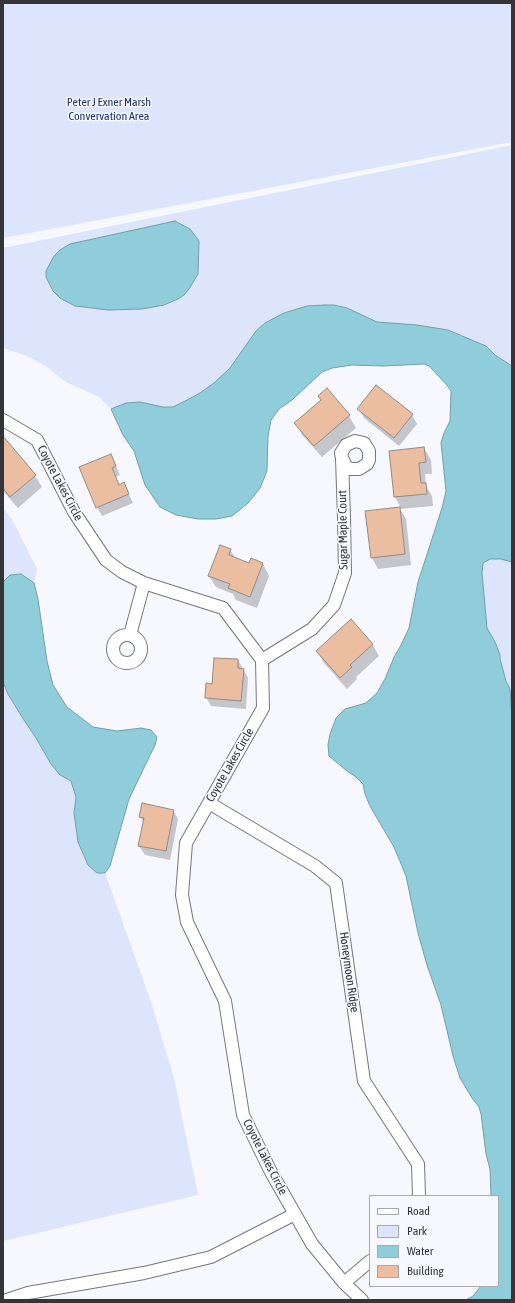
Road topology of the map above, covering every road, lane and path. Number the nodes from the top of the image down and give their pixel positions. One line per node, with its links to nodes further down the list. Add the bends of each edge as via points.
1 (3, 420): 3 (street, Coyote Lakes Circle, via 37,440 74,512 106,560)
2 (342, 458): 5 (street, Sugar Maple Court, via 345,573 334,604 312,629)
3 (144, 583): 4 (street); 5 (street, Coyote Lakes Circle, via 223,608)
4 (130, 635)
5 (262, 660): 6 (street, Coyote Lakes Circle, via 263,708)
6 (209, 803): 7 (street, Honeymoon Ridge, via 315,866 336,883 364,1082 418,1164); 8 (street, Coyote Lakes Circle, via 186,843 182,895 187,922 225,1001 243,1115)
7 (419, 1195)
8 (295, 1214): 10 (street, Coyote Lakes Circle, via 312,1244); 11 (street, via 211,1257 144,1273 28,1292)
9 (369, 1262): 10 (street)
10 (344, 1283): 12 (street, Coyote Lakes Circle)
11 (7, 1300)
12 (362, 1300)

